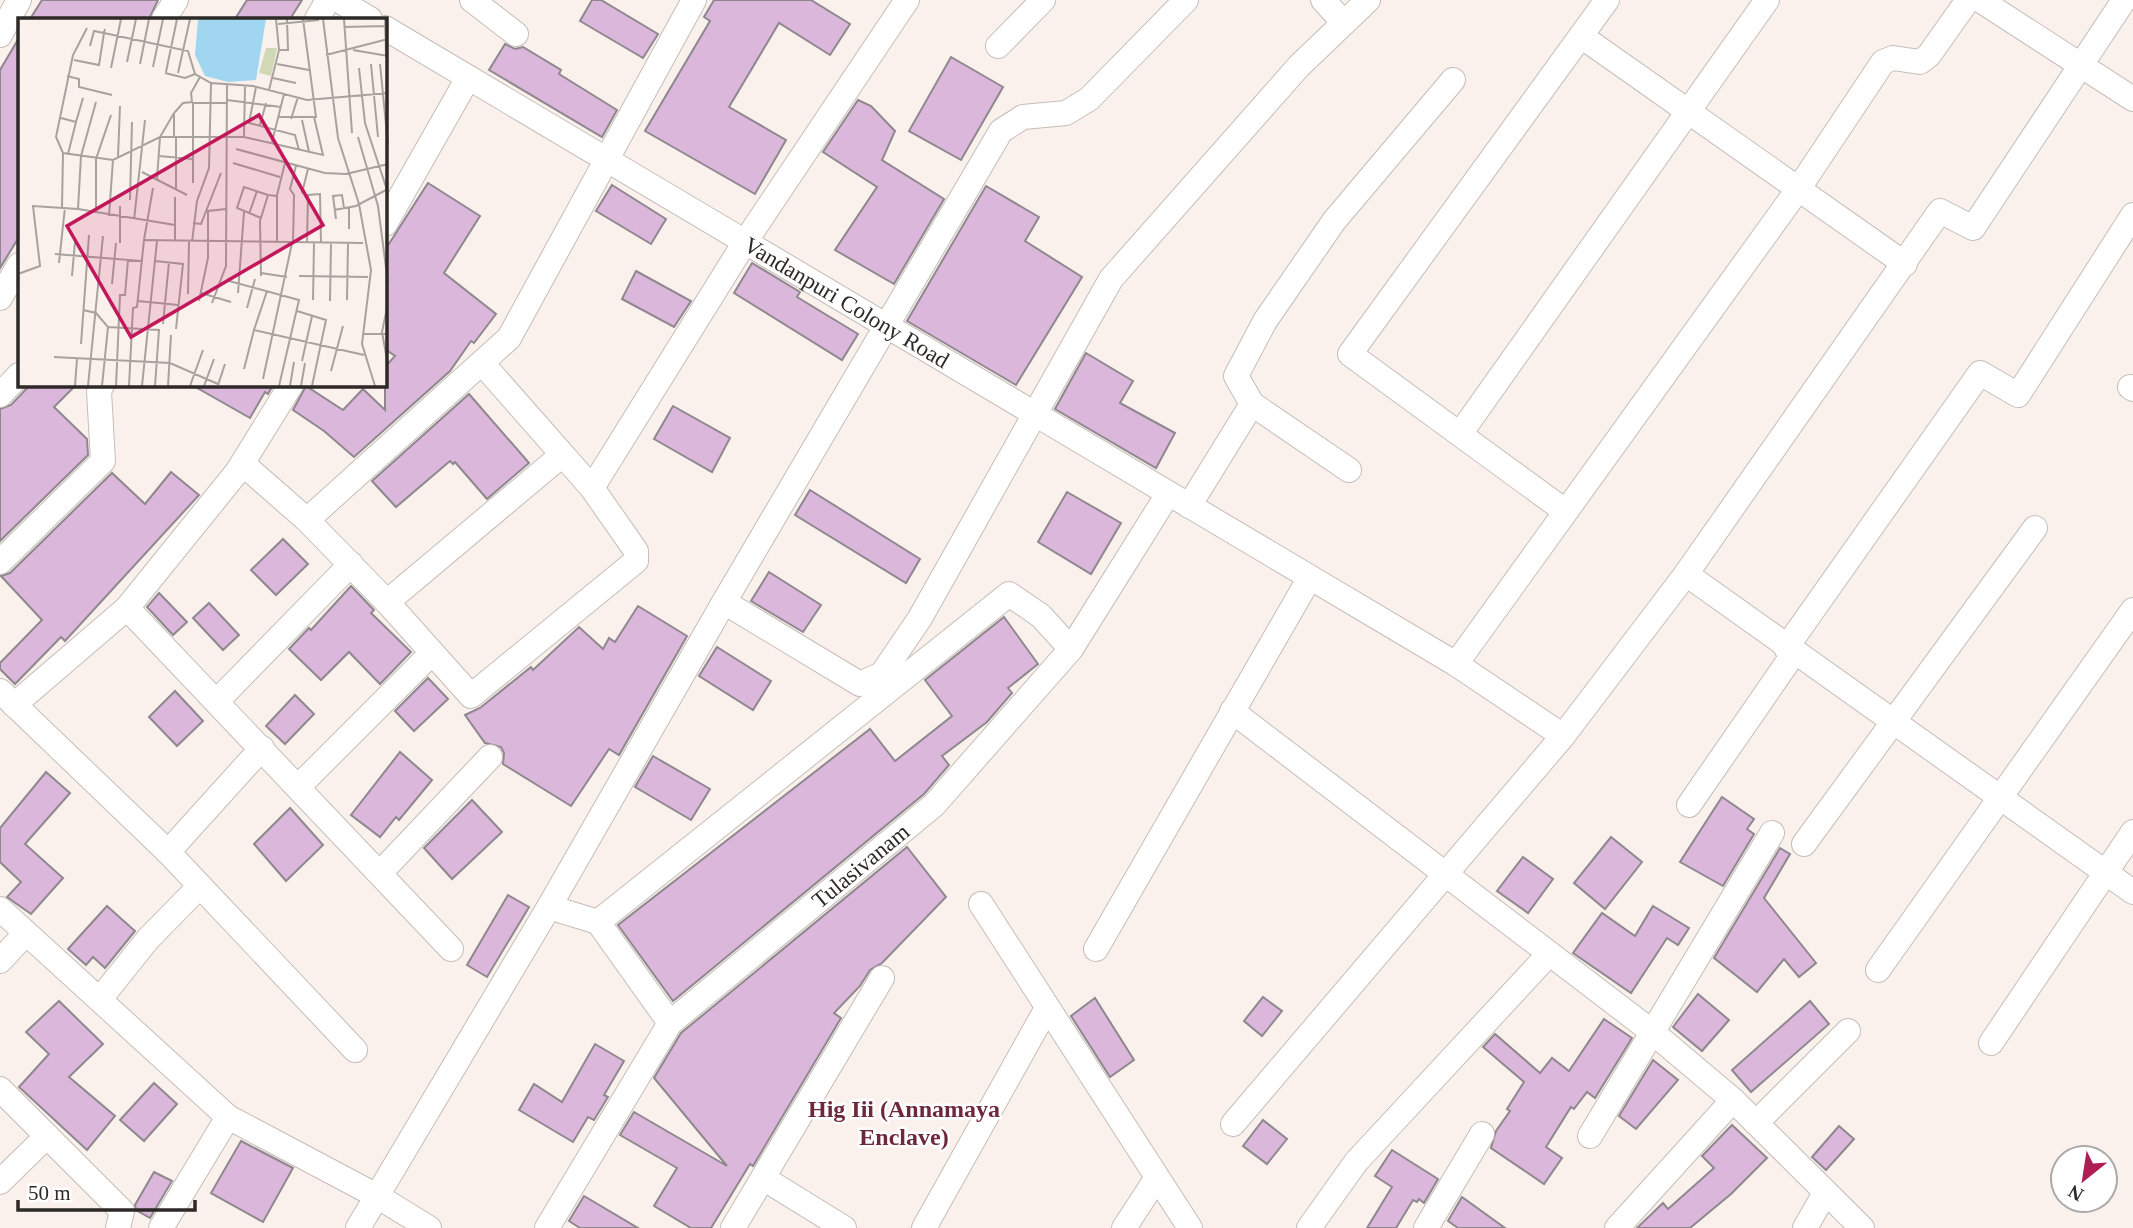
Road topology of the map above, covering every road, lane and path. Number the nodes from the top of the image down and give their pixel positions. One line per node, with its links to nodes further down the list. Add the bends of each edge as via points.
1 (19, 0): 22 (street)
2 (176, 0): 16 (street)
3 (472, 0): 21 (street)
4 (694, 0): 30 (street)
5 (907, 0): 34 (street)
6 (1043, 0): 24 (street)
7 (1186, 0): 38 (street, via 1089,99 1066,113 1023,117 1001,131)
8 (1323, 0): 19 (street)
9 (1368, 0): 19 (street)
10 (1607, 0): 23 (street)
11 (1767, 0): 29 (street)
12 (1968, 0): 31 (street, via 1920,62 1893,58 1884,62)
13 (1980, 0): 25 (street)
14 (2124, 0): 25 (street)
15 (340, 1): 17 (street); 18 (street)
16 (165, 18)
17 (318, 18)
18 (368, 18)
19 (1344, 23): 45 (street, via 1299,66 1111,279)
20 (387, 29): 26 (street, Vandanpuri Colony Road)
21 (516, 34)
22 (0, 35)
23 (1581, 36): 29 (street); 46 (street, via 1350,354)
24 (998, 46)
25 (2081, 66): 28 (street); 35 (street, via 1973,228 1940,211)
26 (468, 78): 30 (street, Vandanpuri Colony Road); 33 (street)
27 (1453, 80): 44 (street, via 1334,221 1265,321 1236,376)
28 (2133, 99)
29 (1689, 111): 31 (street); 46 (street)
30 (606, 160): 34 (street, Vandanpuri Colony Road); 39 (street, via 509,338)
31 (1799, 188): 35 (street); 52 (street)
32 (2133, 215): 64 (street, via 2018,395 1980,373)
33 (387, 220)
34 (745, 242): 38 (street, Vandanpuri Colony Road); 50 (street)
35 (1905, 264): 57 (street)
36 (18, 267): 37 (street)
37 (0, 298)
38 (886, 326): 45 (street, Vandanpuri Colony Road); 60 (street)
39 (482, 363): 47 (street); 53 (street)
40 (18, 376): 43 (street)
41 (290, 387): 48 (street)
42 (101, 388): 55 (street, via 103,461)
43 (0, 395)
44 (1252, 404): 49 (street); 51 (street, Tulasivanam)
45 (1033, 413): 51 (street, Vandanpuri Colony Road); 60 (street, via 920,618 882,674 860,684)
46 (1460, 434): 52 (street)
47 (562, 455): 50 (street); 59 (street)
48 (243, 464): 53 (street); 61 (street)
49 (1349, 470)
50 (592, 488): 65 (street, via 636,551 636,561 475,695 468,695)
51 (1178, 500): 58 (street, Vandanpuri Colony Road); 63 (street, Tulasivanam)
52 (1565, 511): 66 (street)
53 (307, 520): 56 (street)
54 (2035, 528): 70 (street)
55 (0, 562)
56 (351, 564): 59 (street); 68 (street)
57 (1686, 574): 64 (street); 71 (street)
58 (1309, 579): 66 (street, Vandanpuri Colony Road); 69 (street)
59 (387, 601): 65 (street)
60 (724, 602): 87 (street)
61 (127, 608): 67 (street); 68 (street)
62 (2133, 610): 75 (street)
63 (1071, 649): 89 (street, via 1041,616 1009,594); 99 (street, Tulasivanam, via 934,805)
64 (1790, 650): 70 (street); 76 (street)
65 (432, 653): 74 (street)
66 (1456, 664): 71 (street, Vandanpuri Colony Road)
67 (7, 698): 80 (street)
68 (217, 701): 72 (street)
69 (1232, 711): 83 (street); 92 (street)
70 (1894, 724): 75 (street); 79 (street)
71 (1563, 736): 83 (street)
72 (262, 748): 74 (street); 80 (street)
73 (491, 757): 81 (street)
74 (299, 786): 81 (street)
75 (1998, 798): 82 (street); 95 (street)
76 (1689, 806)
77 (2133, 832): 82 (street)
78 (1772, 833): 100 (street)
79 (1804, 844)
80 (168, 852): 84 (street)
81 (380, 873): 91 (street)
82 (2104, 873): 85 (street); 102 (street)
83 (1447, 875): 93 (street); 108 (street)
84 (200, 886): 97 (street, via 148,939); 103 (street)
85 (2133, 892)
86 (981, 904): 98 (street)
87 (549, 907): 89 (street); 116 (street)
88 (0, 909): 90 (street)
89 (598, 922): 99 (street)
90 (25, 934): 94 (street); 97 (street)
91 (450, 949)
92 (1096, 949)
93 (1549, 954): 100 (street); 127 (street, via 1356,1162)
94 (0, 961)
95 (1878, 970)
96 (882, 978): 112 (street)
97 (100, 999): 106 (street)
98 (1047, 1008): 113 (street); 124 (street)
99 (670, 1023): 121 (street, Tulasivanam)
100 (1651, 1031): 105 (street); 111 (street)
101 (1848, 1031): 107 (street)
102 (1991, 1043)
103 (355, 1050)
104 (0, 1089): 110 (street)
105 (1733, 1100): 107 (street); 129 (street)
106 (228, 1117): 116 (street); 118 (street)
107 (1756, 1123): 115 (street)
108 (1233, 1124)
109 (1482, 1135): 128 (street)
110 (47, 1136): 114 (street); 117 (street, via 122,1211)
111 (1590, 1136)
112 (763, 1178): 122 (street); 123 (street)
113 (1156, 1179): 125 (street); 126 (street)
114 (0, 1182)
115 (1825, 1193): 130 (street); 131 (street)
116 (377, 1196): 119 (street); 120 (street)
117 (118, 1228)
118 (161, 1228)
119 (358, 1228)
120 (429, 1228)
121 (547, 1228)
122 (733, 1228)
123 (845, 1228)
124 (924, 1228)
125 (1124, 1228)
126 (1190, 1228)
127 (1309, 1228)
128 (1426, 1228)
129 (1617, 1228)
130 (1805, 1228)
131 (1862, 1228)

